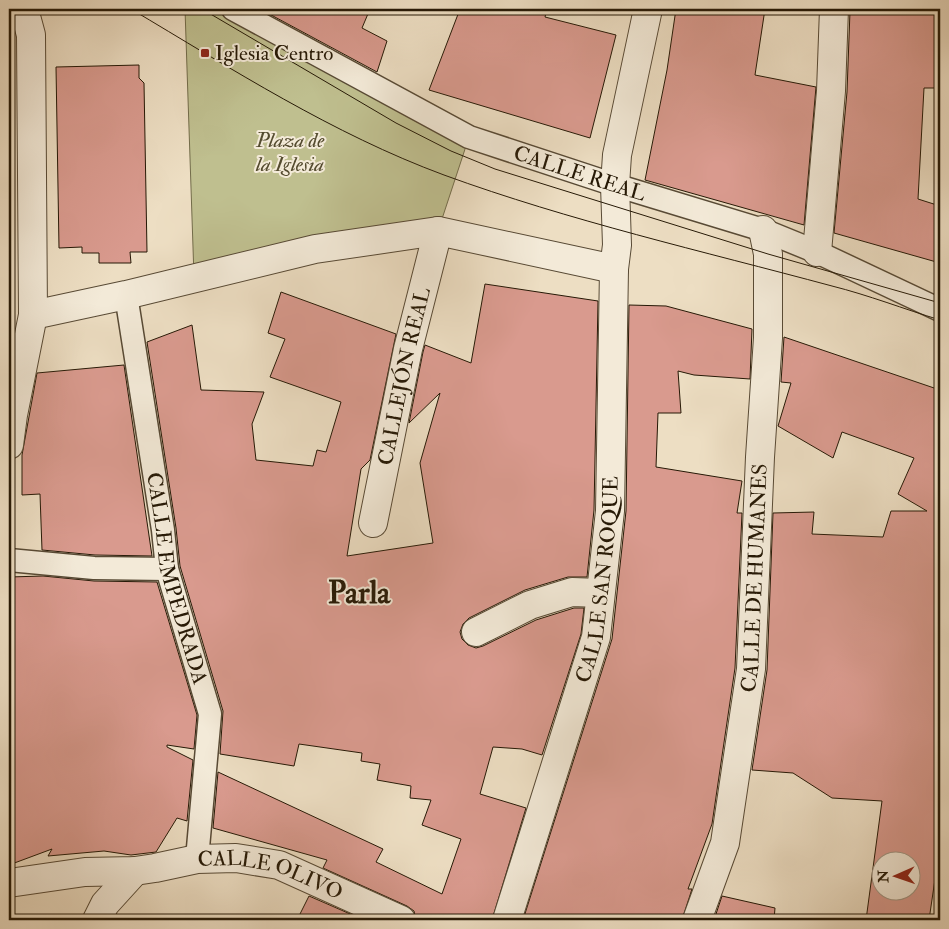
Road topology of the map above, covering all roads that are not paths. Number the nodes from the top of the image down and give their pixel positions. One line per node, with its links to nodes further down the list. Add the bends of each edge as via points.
1 (24, 9): 12 (street, via 31,35)
2 (233, 9): 5 (street, CALLE REAL, via 469,137)
3 (648, 9): 5 (street, via 618,155)
4 (834, 9): 8 (street, via 831,91)
5 (615, 185): 6 (street, CALLE REAL); 9 (street, CALLE SAN ROQUE, via 617,245)
6 (763, 230): 8 (street, CALLE REAL); 26 (street, CALLE DE HUMANES, via 769,262 768,338 751,670 725,843)
7 (438, 231): 9 (street); 10 (street, via 315,249); 15 (street, CALLEJÓN REAL, via 408,350)
8 (817, 252): 11 (street, CALLE REAL)
9 (614, 269): 18 (street, CALLE SAN ROQUE, via 610,511)
10 (126, 295): 12 (street); 17 (street, CALLE EMPEDRADA)
11 (940, 310)
12 (33, 316): 13 (street)
13 (11, 415): 14 (street)
14 (9, 445)
15 (372, 523)
16 (9, 560): 17 (street, via 94,568)
17 (167, 569): 20 (street, CALLE EMPEDRADA, via 210,714)
18 (600, 593): 19 (street, via 572,592 555,597 530,605); 25 (street, CALLE SAN ROQUE, via 596,637)
19 (476, 632)
20 (197, 859): 21 (street, CALLE OLIVO); 24 (street, CALLE OLIVO, via 236,858 280,865)
21 (135, 871): 22 (street, CALLE OLIVO, via 85,872); 23 (street, via 105,904)
22 (9, 883)
23 (97, 920)
24 (401, 920)
25 (507, 920)
26 (696, 920)

